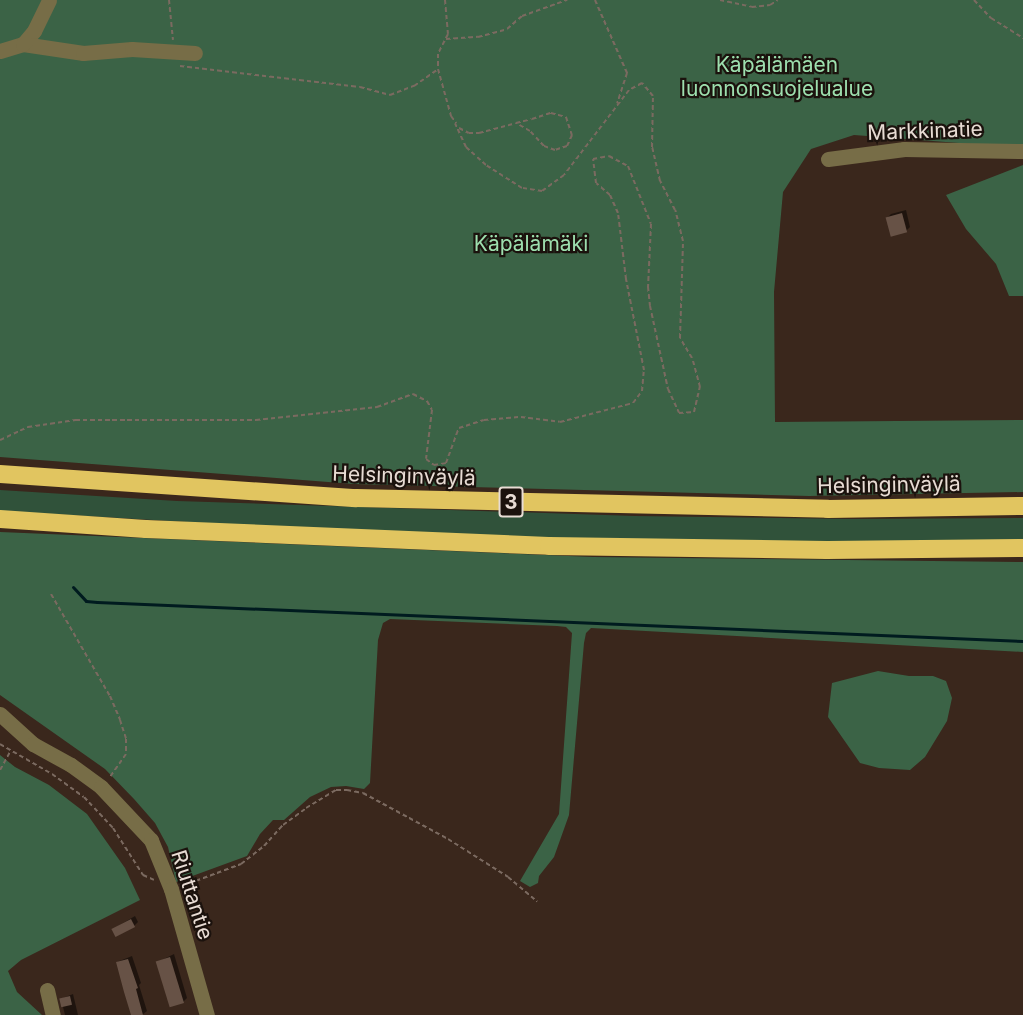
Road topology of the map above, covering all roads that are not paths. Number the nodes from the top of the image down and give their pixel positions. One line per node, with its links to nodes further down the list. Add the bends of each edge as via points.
1 (49, 0): 2 (street)
2 (23, 44): 3 (street); 4 (street, via 83,53 132,49 172,58)
3 (0, 51)
4 (195, 53)
5 (1023, 151): 6 (street, Markkinatie, via 904,149)
6 (828, 159)
7 (0, 474): 8 (highway, Helsinginväylä / 3, via 356,498 828,508)
8 (1023, 507)
9 (0, 519): 10 (highway, 3, via 158,530 549,546)
10 (1023, 548)
11 (0, 714): 14 (street, Riuttantie, via 33,744 101,787 151,840 169,885)
12 (47, 990): 13 (street)
13 (53, 1015)
14 (207, 1015)

